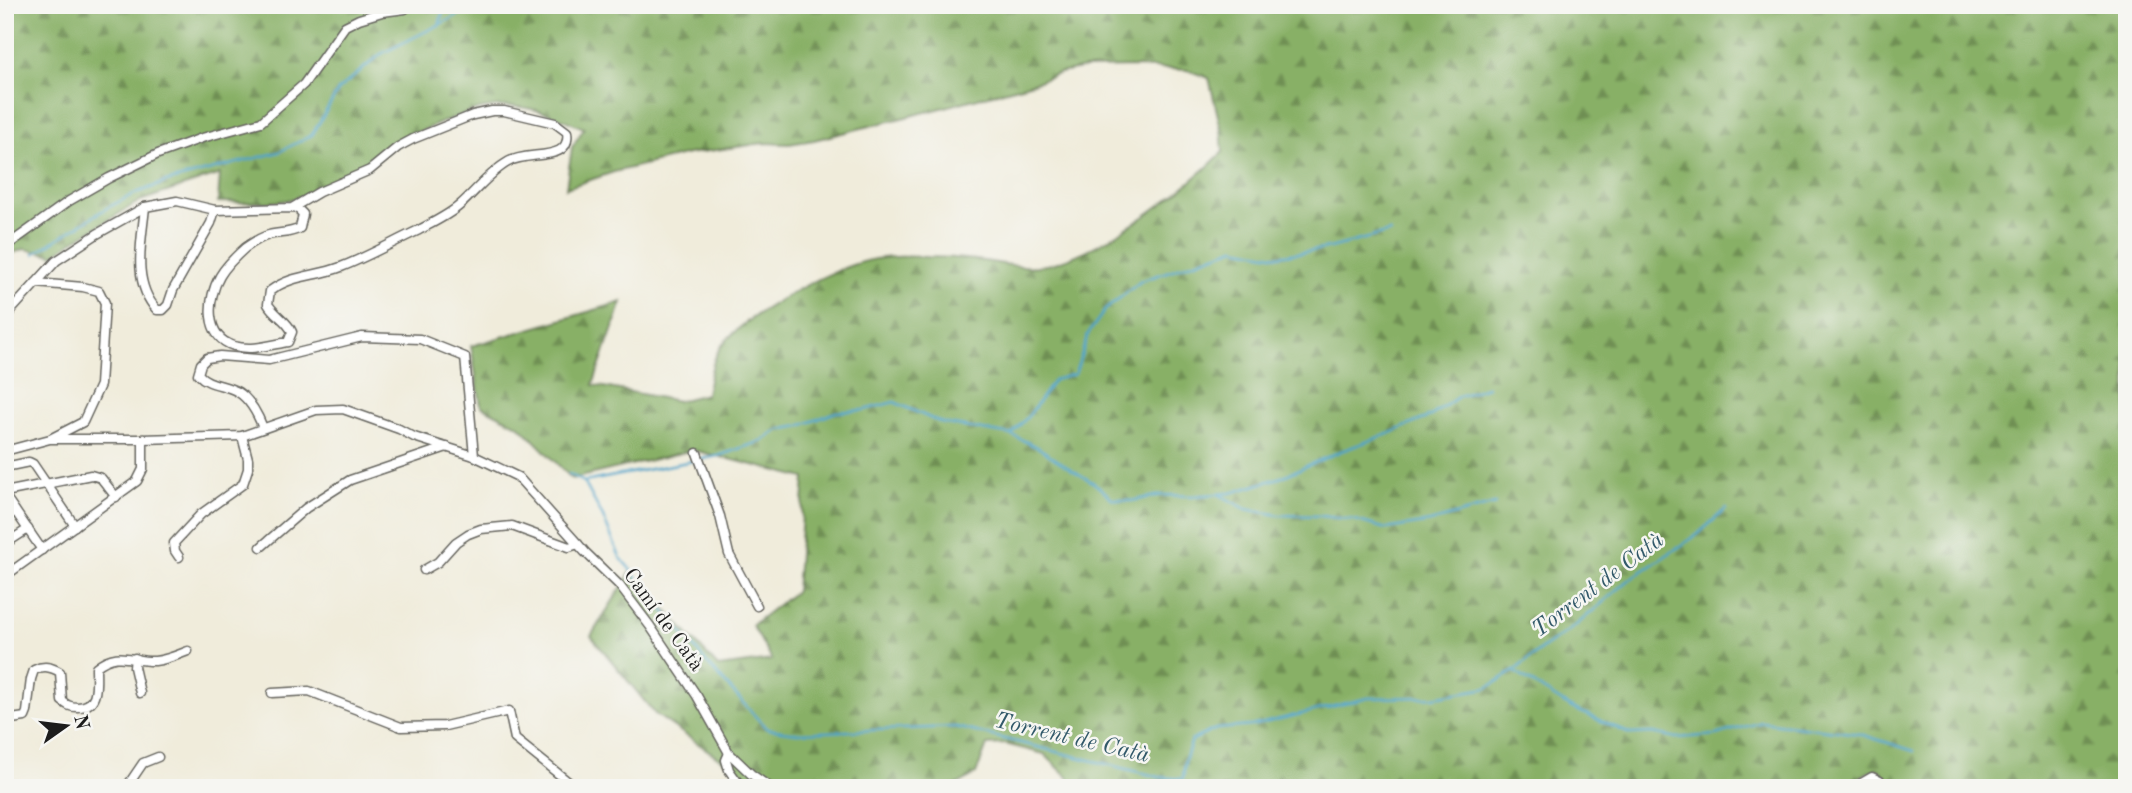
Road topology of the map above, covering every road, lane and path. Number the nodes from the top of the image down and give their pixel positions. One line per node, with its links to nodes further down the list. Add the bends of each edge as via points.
1 (410, 5): 5 (street, via 345,26 304,85 261,122 158,154 69,201)
2 (145, 207): 4 (street, via 177,201); 4 (street, via 138,255 148,296 157,310 168,305); 6 (street, via 56,261)
3 (292, 208): 3 (street, via 303,214 300,228 270,235 245,248 219,278 211,300 212,324 217,334 234,346 288,342 290,326 268,304 270,291 278,285 340,268 420,229 457,208 506,163 520,156 559,152 568,139 567,132 555,124 504,111 473,115 413,139 370,170); 4 (street)
4 (215, 209)
5 (5, 247)
6 (36, 283): 7 (street); 10 (street, via 99,291 105,303 100,385 83,422)
7 (5, 317)
8 (263, 428): 9 (street); 12 (street, via 316,410 343,409); 15 (street, via 254,408 239,392 205,381 198,374 207,358 269,360 362,337 420,339 466,357)
9 (242, 436): 11 (street); 28 (street, via 248,459 243,484 201,514 180,536 174,543)
10 (50, 439): 11 (street); 13 (street)
11 (143, 439): 19 (street, via 143,469 137,481)
12 (447, 447): 15 (street); 26 (street, via 350,480 306,508)
13 (5, 451)
14 (697, 453): 31 (street, via 729,554)
15 (474, 456): 25 (street, Camí de Catà, via 518,477)
16 (5, 467): 17 (street, via 31,462)
17 (47, 484): 18 (street); 19 (street, via 91,475 101,478); 22 (street)
18 (5, 494): 20 (street)
19 (116, 496): 22 (street)
20 (15, 510): 21 (street); 23 (street)
21 (5, 518)
22 (75, 526): 27 (street)
23 (28, 529): 24 (street); 27 (street)
24 (5, 544)
25 (578, 544): 29 (street, via 569,547 512,526 481,528 456,542); 37 (street, Camí de Catà, via 619,585 650,626)
26 (261, 547)
27 (42, 550): 30 (street)
28 (179, 557)
29 (424, 570)
30 (5, 576)
31 (757, 606)
32 (188, 651): 33 (street, via 158,661)
33 (135, 658): 35 (street); 36 (street, via 106,659 96,667 92,702 78,707 62,701 60,672 42,666 34,670 31,679 25,717)
34 (272, 693): 40 (street, via 309,691 401,727 445,726 509,711 515,739)
35 (140, 694)
36 (5, 720)
37 (729, 753): 41 (street, via 729,770); 42 (street, Camí de Catà)
38 (158, 757): 39 (street, via 143,763)
39 (126, 788)
40 (576, 788)
41 (742, 788)
42 (771, 788)
43 (1853, 788): 44 (street, via 1872,777 1880,780)
44 (1875, 788)

